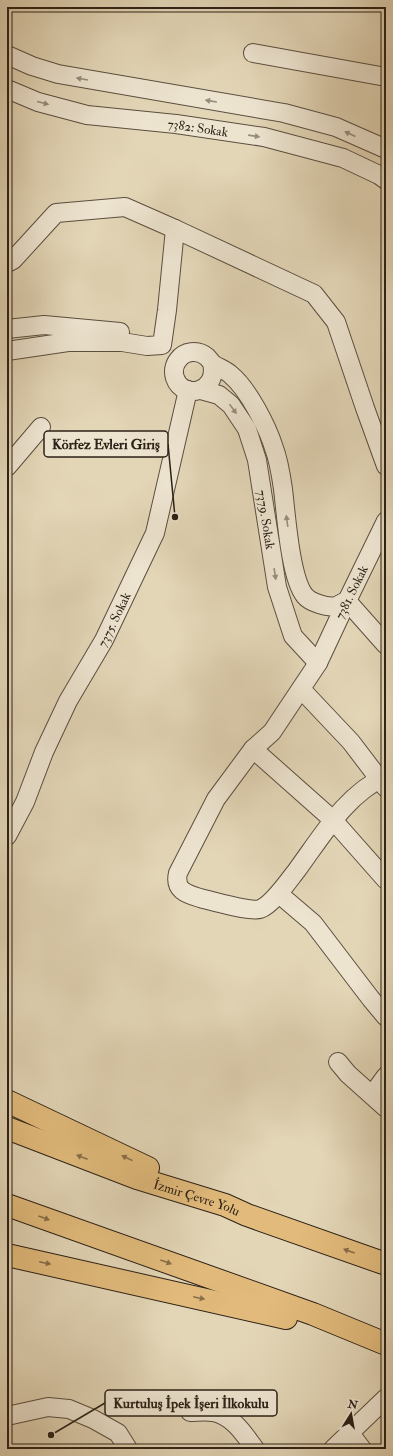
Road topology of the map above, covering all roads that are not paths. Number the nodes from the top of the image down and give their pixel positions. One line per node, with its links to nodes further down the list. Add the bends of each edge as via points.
1 (253, 53): 3 (street)
2 (7, 55): 5 (street, one-way to 2, via 336,128 284,113 58,74)
3 (386, 77)
4 (7, 89): 6 (street, 7382: Sokak, one-way to 6, via 38,102 87,115 176,124 264,137 343,158)
5 (386, 149)
6 (386, 180)
7 (175, 229): 8 (street, via 125,207 56,213 13,260); 10 (street); 16 (street, via 314,294 336,322)
8 (7, 262)
9 (7, 329): 10 (street, 7379. Sokak, via 44,325 144,334)
10 (162, 345): 11 (street, via 68,342); 12 (street, 7379. Sokak)
11 (7, 352)
12 (184, 354): 13 (street, 7379. Sokak, via 196,352); 14 (street, via 176,364 175,377 178,383)
13 (212, 363): 14 (street, via 211,381 206,386); 19 (street, 7379. Sokak, one-way to 13, via 336,606 326,605 305,596 293,566 282,481 274,447 245,390 231,375)
14 (194, 390): 21 (street, 7379. Sokak, one-way to 21, via 219,394 231,405 247,429 257,460 277,587 293,636); 26 (street, 7375. Sokak, via 155,533 104,640 68,701 44,752 25,802)
15 (41, 427): 17 (street)
16 (386, 466)
17 (7, 467)
18 (386, 521): 19 (street, 7381. Sokak)
19 (347, 601): 20 (street); 21 (street, 7381. Sokak)
20 (386, 645)
21 (318, 663): 22 (street, 7381. Sokak)
22 (301, 689): 23 (street, 7381. Sokak, via 272,732); 24 (street)
23 (253, 749): 25 (street); 28 (street, 7381. Sokak, via 216,799 176,880 179,888 186,893 252,910 261,909)
24 (384, 781): 25 (street, via 354,797)
25 (333, 820): 27 (street); 28 (street)
26 (7, 836)
27 (386, 880)
28 (279, 894): 29 (street, via 313,923)
29 (386, 1018)
30 (338, 1062): 32 (street)
31 (386, 1076): 32 (street)
32 (372, 1095): 34 (street)
33 (7, 1101): 37 (highway, one-way to 33)
34 (386, 1108)
35 (7, 1128): 37 (highway, İzmir Çevre Yolu, one-way to 35, via 137,1178)
36 (7, 1205): 40 (highway, one-way to 40, via 313,1314)
37 (225, 1205): 39 (highway, İzmir Çevre Yolu, one-way to 37)
38 (7, 1255): 40 (highway, one-way to 40, via 257,1310)
39 (386, 1264)
40 (384, 1344)
41 (382, 1407): 44 (street)
42 (190, 1412): 46 (street, via 212,1412 225,1416)
43 (7, 1416): 45 (street, via 48,1407 69,1409 118,1433)
44 (349, 1432): 47 (street); 48 (street)
45 (128, 1449)
46 (256, 1449)
47 (333, 1449)
48 (362, 1449)

